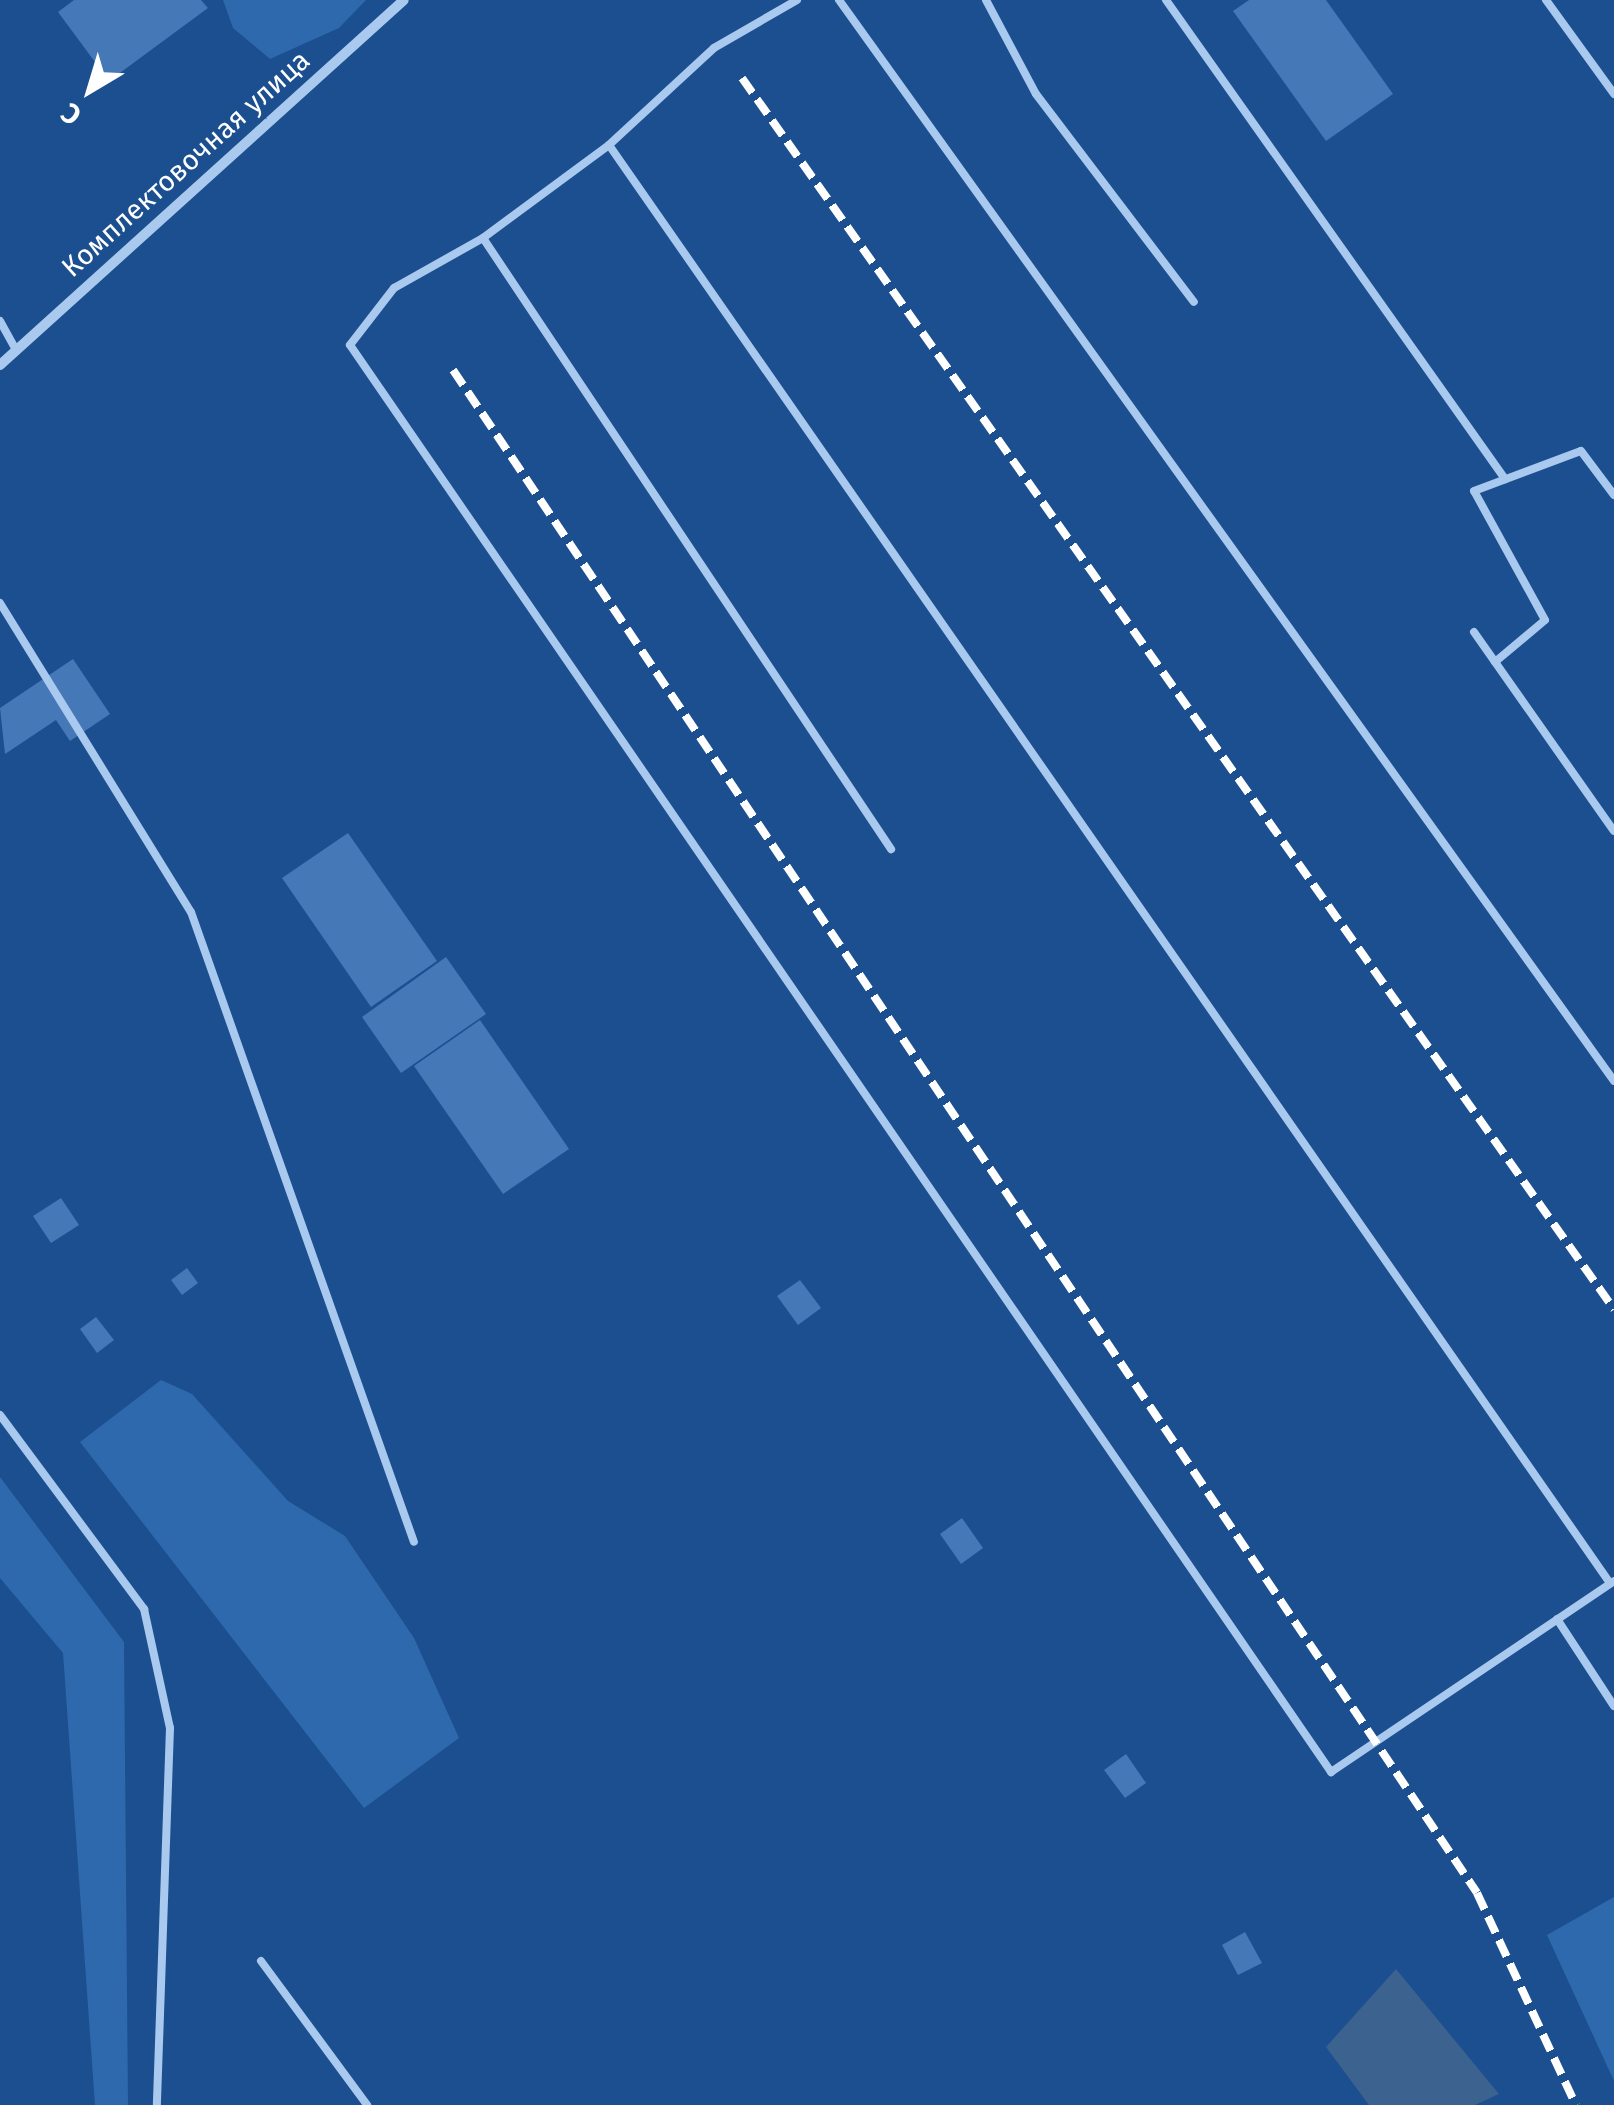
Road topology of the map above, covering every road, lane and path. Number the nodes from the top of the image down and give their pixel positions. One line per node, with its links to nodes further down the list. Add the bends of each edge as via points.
1 (404, 0): 12 (street, Комплектовочная улица)
2 (797, 0): 8 (lane, via 714,48)
3 (838, 0): 21 (lane)
4 (986, 0): 10 (lane, via 1036,94)
5 (1166, 0): 14 (lane)
6 (1546, 0): 7 (lane)
7 (1614, 94)
8 (609, 145): 9 (lane); 24 (lane)
9 (483, 238): 20 (lane); 25 (lane, via 394,288 350,345 1331,1772)
10 (1194, 302)
11 (0, 320): 12 (lane)
12 (14, 348): 13 (street, Комплектовочная улица)
13 (0, 365)
14 (1505, 479): 15 (lane, via 1581,450); 18 (lane, via 1474,491 1545,620)
15 (1614, 495)
16 (0, 603): 23 (lane, via 191,912)
17 (1474, 632): 18 (lane)
18 (1495, 662): 19 (lane)
19 (1614, 832)
20 (891, 848)
21 (1614, 1081)
22 (0, 1415): 28 (lane, via 144,1609 170,1728)
23 (414, 1542)
24 (1612, 1582): 25 (lane)
25 (1557, 1619): 26 (lane)
26 (1614, 1706)
27 (261, 1961): 29 (lane)
28 (157, 2105)
29 (367, 2105)

